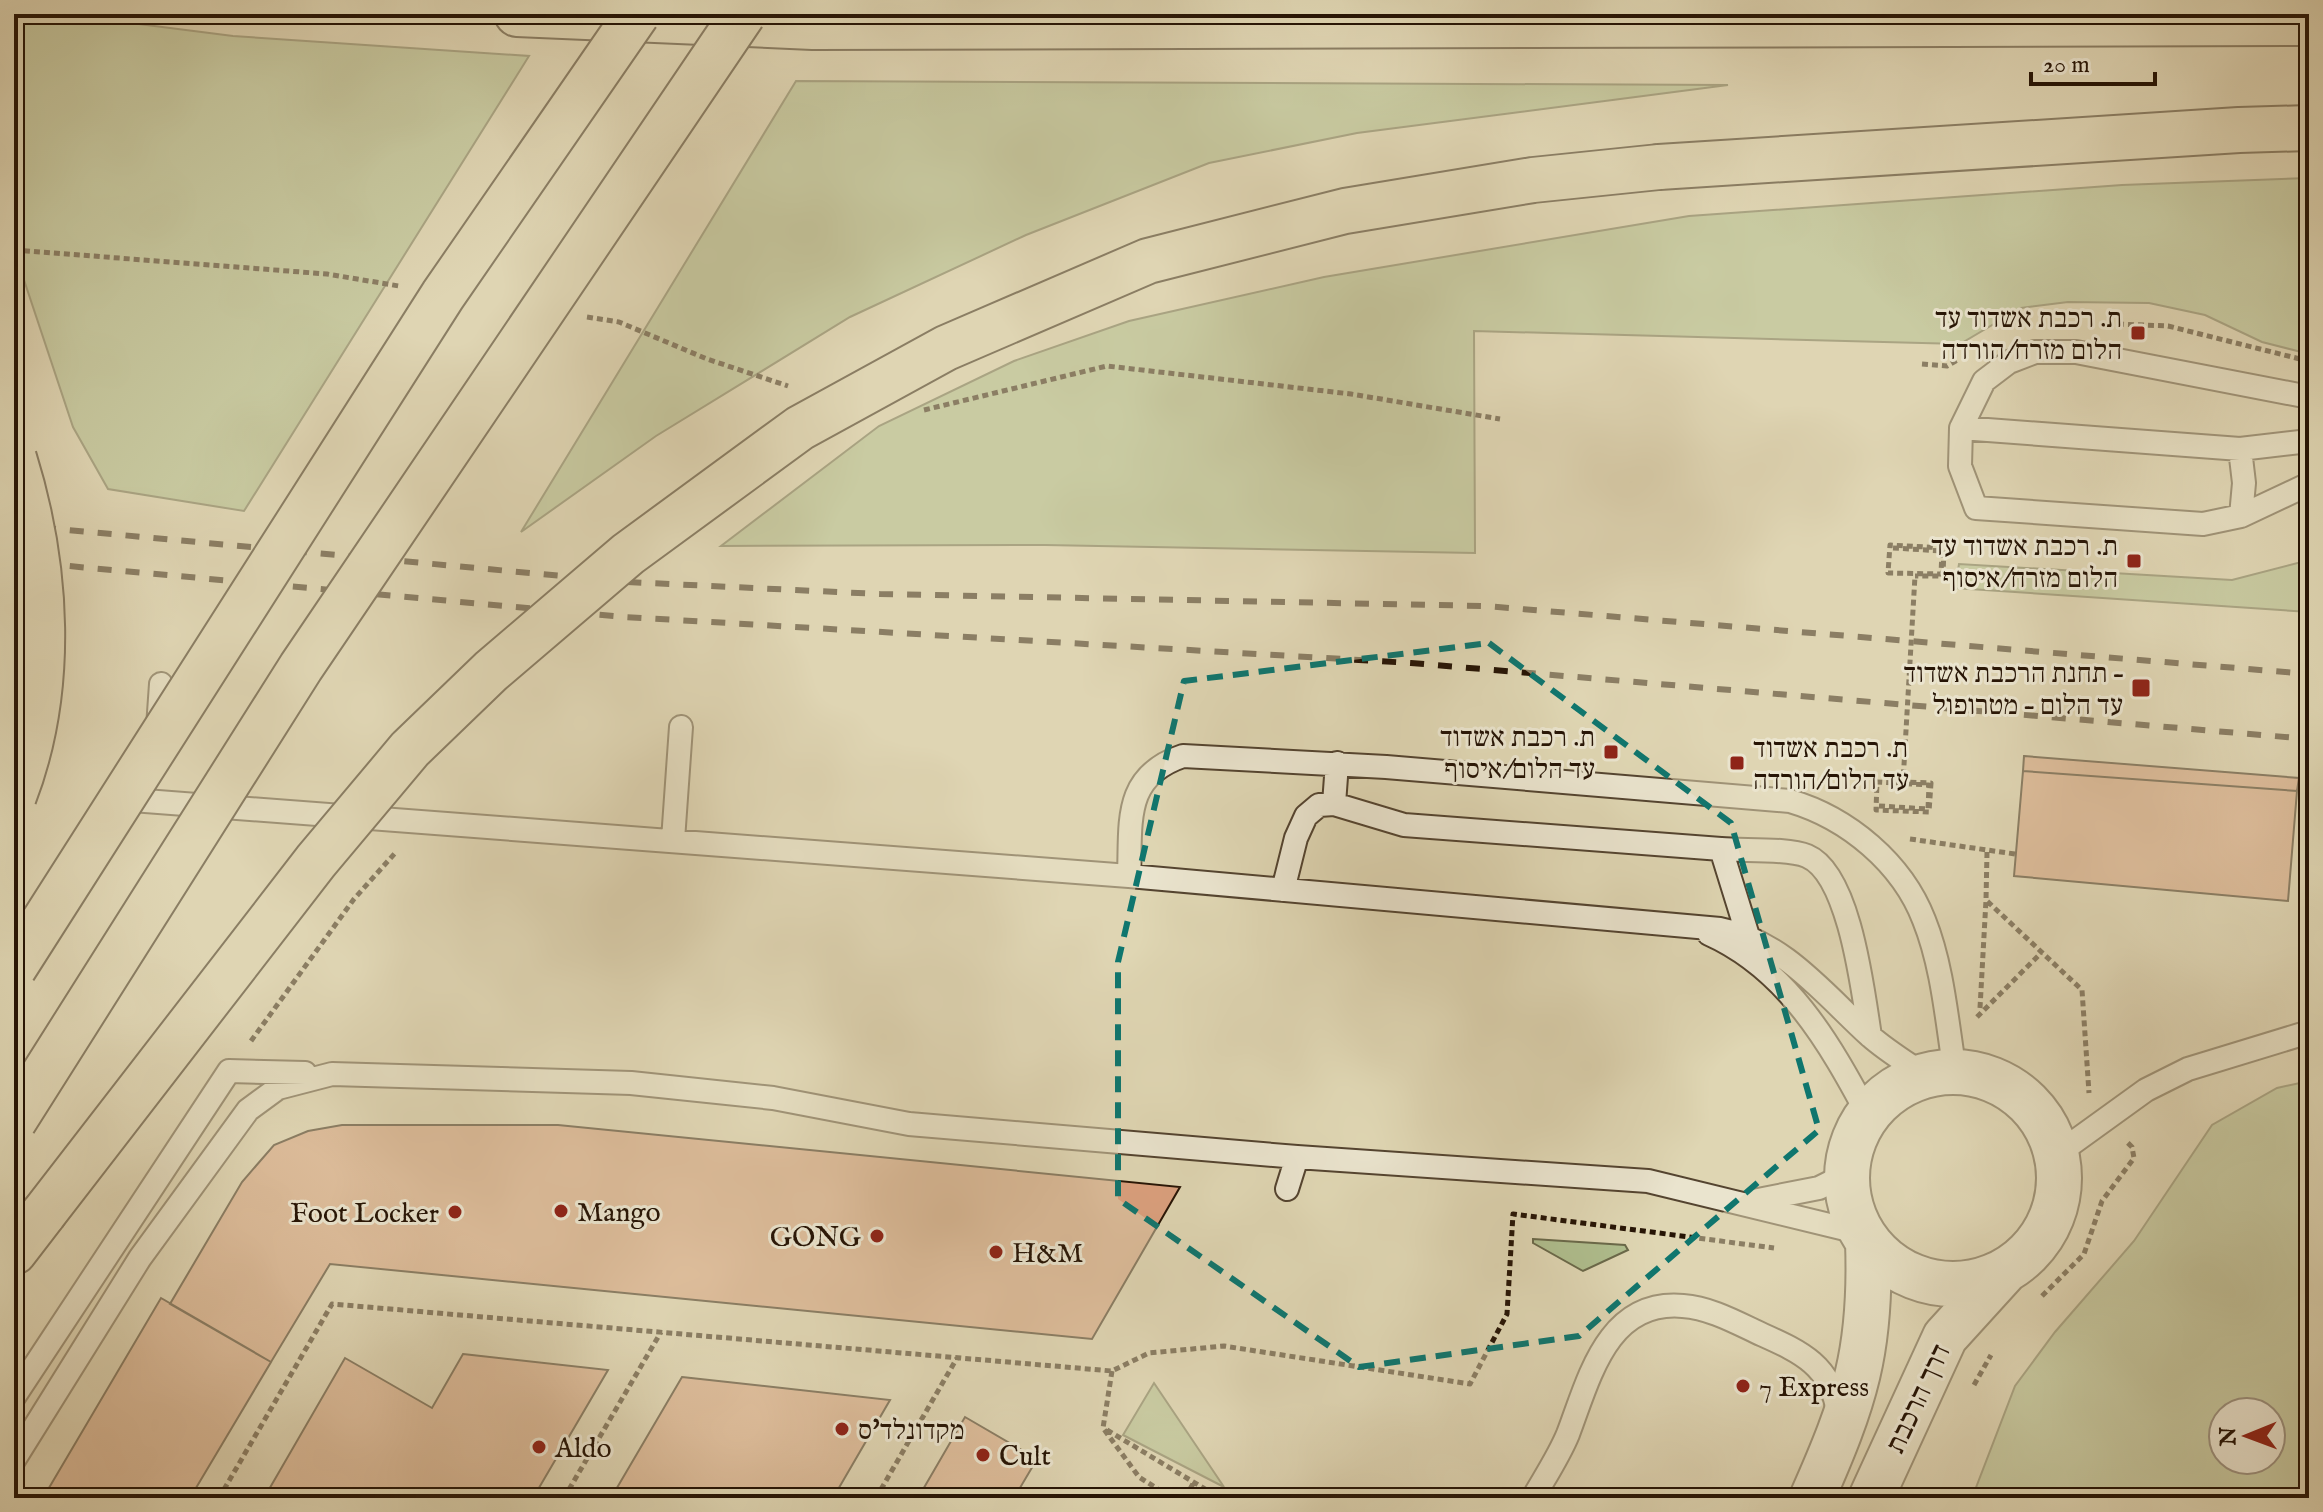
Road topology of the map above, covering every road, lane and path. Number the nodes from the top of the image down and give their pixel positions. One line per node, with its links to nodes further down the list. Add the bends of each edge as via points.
1 (517, 14): 4 (highway, via 813,27)
2 (637, 14): 40 (highway, bridge, via 443,295)
3 (743, 14): 50 (highway, bridge, via 301,667)
4 (2309, 23)
5 (2309, 128): 59 (highway, bridge, via 1659,167 1533,180 1345,211 1148,261 946,348 800,428 628,554 491,671 410,749 316,861)
6 (14, 250): 7 (path, via 313,273)
7 (404, 287)
8 (573, 315): 9 (path, via 619,322)
9 (795, 388)
10 (2309, 397): 13 (lane, via 2076,352 2035,352 2009,362 1984,381)
11 (912, 409): 12 (path, via 926,411 1107,366 1351,394)
12 (1500, 419)
13 (1961, 428): 15 (lane); 18 (lane, via 1960,466 1976,508 2203,524)
14 (2309, 441): 15 (lane)
15 (2240, 449): 18 (lane)
16 (14, 458): 23 (highway, bridge, via 33,532 43,623 38,708 29,757)
17 (2309, 484): 18 (lane)
18 (2241, 516)
19 (1893, 548): 27 (path, bridge, via 1942,551 1941,574 1888,573 1890,545 1944,548 1943,576 1915,576 1903,782 1931,783 1929,812 1876,810 1877,782 1929,785 1928,809)
20 (161, 684): 25 (lane)
21 (681, 727): 30 (lane)
22 (1337, 763): 26 (lane); 29 (lane, via 1790,801 1826,813); 34 (lane, via 1211,755 1162,763 1145,777 1136,797)
23 (14, 796)
24 (104, 798): 25 (lane)
25 (151, 802): 28 (lane)
26 (1334, 804): 31 (lane, via 1404,825); 35 (lane, via 1319,805 1306,816)
27 (1879, 806)
28 (423, 822): 30 (lane); 45 (path, via 354,899)
29 (1850, 829): 32 (path); 47 (lane, via 1883,860 1924,918 1932,944)
30 (673, 840): 34 (lane)
31 (1721, 849): 38 (lane); 44 (lane, via 1805,854 1826,867 1858,965)
32 (1987, 852): 33 (path); 36 (path)
33 (2015, 854)
34 (1129, 876): 35 (lane)
35 (1283, 890): 37 (lane)
36 (1986, 900): 39 (path); 41 (path)
37 (1689, 926): 38 (lane); 49 (lane, via 1745,954 1791,995)
38 (1748, 936): 44 (lane, via 1813,980)
39 (2041, 953): 41 (path); 48 (path, via 2082,990)
40 (14, 968)
41 (1980, 1017): 42 (path)
42 (1969, 1018)
43 (2309, 1032): 52 (lane, via 2188,1069 2146,1090)
44 (1870, 1036): 47 (lane)
45 (229, 1071): 46 (lane); 67 (lane)
46 (332, 1074): 53 (lane, via 631,1083 773,1098 909,1124); 70 (lane, via 278,1088 248,1110 140,1258)
47 (1940, 1074): 49 (street, via 1894,1091); 52 (street, via 1994,1081 2022,1098 2040,1118)
48 (2089, 1102)
49 (1868, 1115): 54 (street)
50 (14, 1121)
51 (2124, 1139): 61 (path, via 2134,1158 2102,1201 2084,1254)
52 (2056, 1155): 60 (street, via 2058,1188 2050,1220 2032,1248)
53 (1297, 1157): 55 (lane); 56 (lane, via 1648,1181)
54 (1847, 1174): 56 (lane, via 1819,1188); 57 (street, via 1851,1205)
55 (1287, 1189)
56 (1740, 1203): 57 (lane)
57 (1865, 1238): 60 (street, via 1891,1264 1933,1283 1978,1281); 69 (street, דרך הרכבת, via 1867,1341)
58 (1787, 1250): 65 (path, via 1513,1214 1507,1314 1470,1384 1224,1346 1149,1353)
59 (14, 1252)
60 (2007, 1270): 80 (street, דרך הרכבת, via 1945,1337)
61 (2032, 1307)
62 (661, 1332): 64 (path); 72 (path, via 332,1304); 73 (path)
63 (1997, 1347): 66 (path)
64 (957, 1358): 65 (path); 74 (path)
65 (1112, 1371): 68 (path)
66 (1970, 1393)
67 (14, 1397)
68 (1103, 1428): 71 (path); 75 (path, via 1139,1477)
69 (1840, 1435): 78 (lane, via 1833,1388 1802,1352 1715,1313 1657,1307 1631,1317 1601,1352 1567,1438); 79 (street, דרך הרכבת)
70 (14, 1460)
71 (1194, 1482): 76 (path); 77 (path, via 1210,1492)
72 (219, 1498)
73 (564, 1498)
74 (876, 1498)
75 (1172, 1498)
76 (1185, 1498)
77 (1206, 1498)
78 (1533, 1498)
79 (1812, 1498)
80 (1871, 1498)

